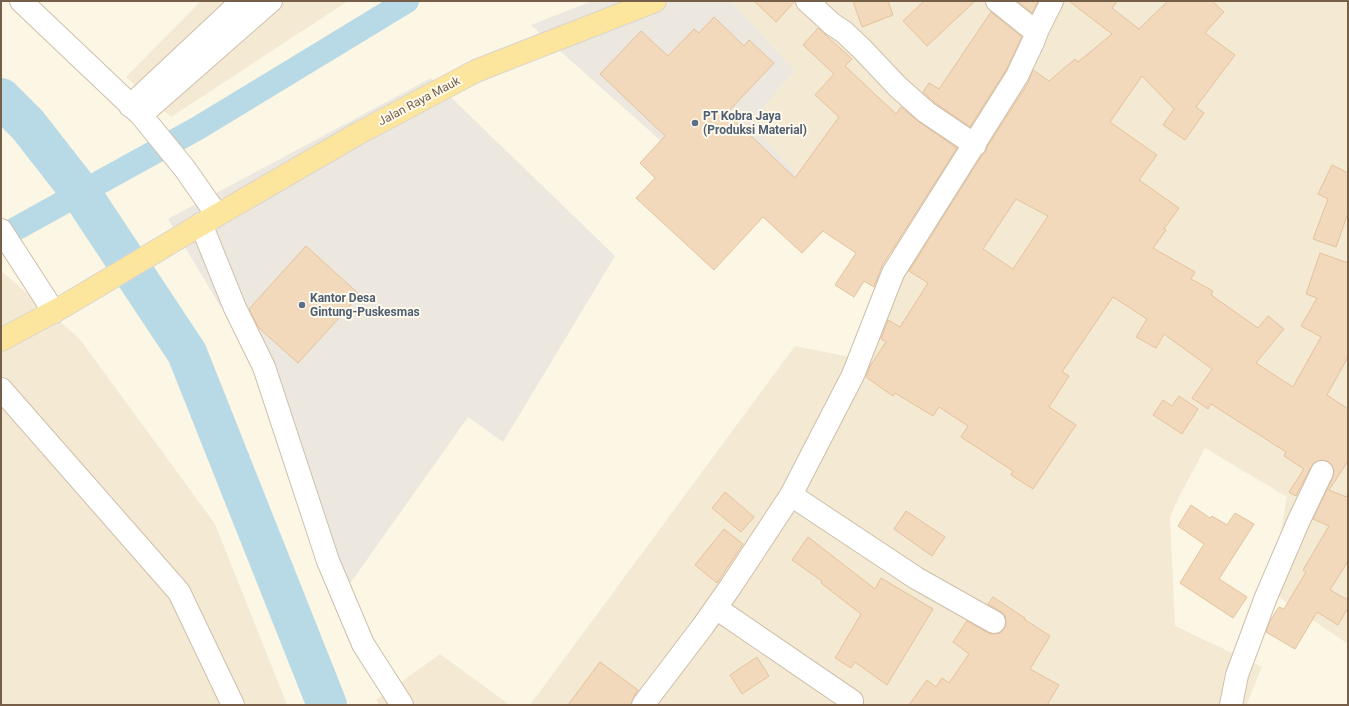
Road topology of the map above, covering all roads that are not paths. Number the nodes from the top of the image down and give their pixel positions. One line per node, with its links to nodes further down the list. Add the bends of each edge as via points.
1 (21, 1): 9 (street)
2 (242, 1): 9 (street)
3 (271, 1): 9 (street)
4 (655, 1): 11 (main road, Jalan Raya Mauk, via 476,72 359,133)
5 (807, 1): 10 (street, via 862,48 898,87 926,112)
6 (997, 1): 8 (street)
7 (1052, 1): 8 (street)
8 (1036, 32): 10 (street, via 1017,76)
9 (135, 110): 11 (street, via 185,169)
10 (975, 145): 17 (street, via 893,273 853,375)
11 (204, 222): 13 (main road, Jalan Raya Mauk); 22 (street, via 235,308 264,366 328,562 363,644)
12 (1, 230): 13 (street, via 32,277)
13 (59, 309): 14 (main road, Jalan Raya Mauk)
14 (1, 340)
15 (1, 389): 21 (street, via 179,592)
16 (1322, 472): 24 (street, via 1266,597 1238,675)
17 (790, 494): 18 (street); 19 (street, via 916,578)
18 (716, 608): 20 (street); 23 (street)
19 (994, 622)
20 (852, 701)
21 (233, 705)
22 (402, 705)
23 (643, 705)
24 (1231, 705)

